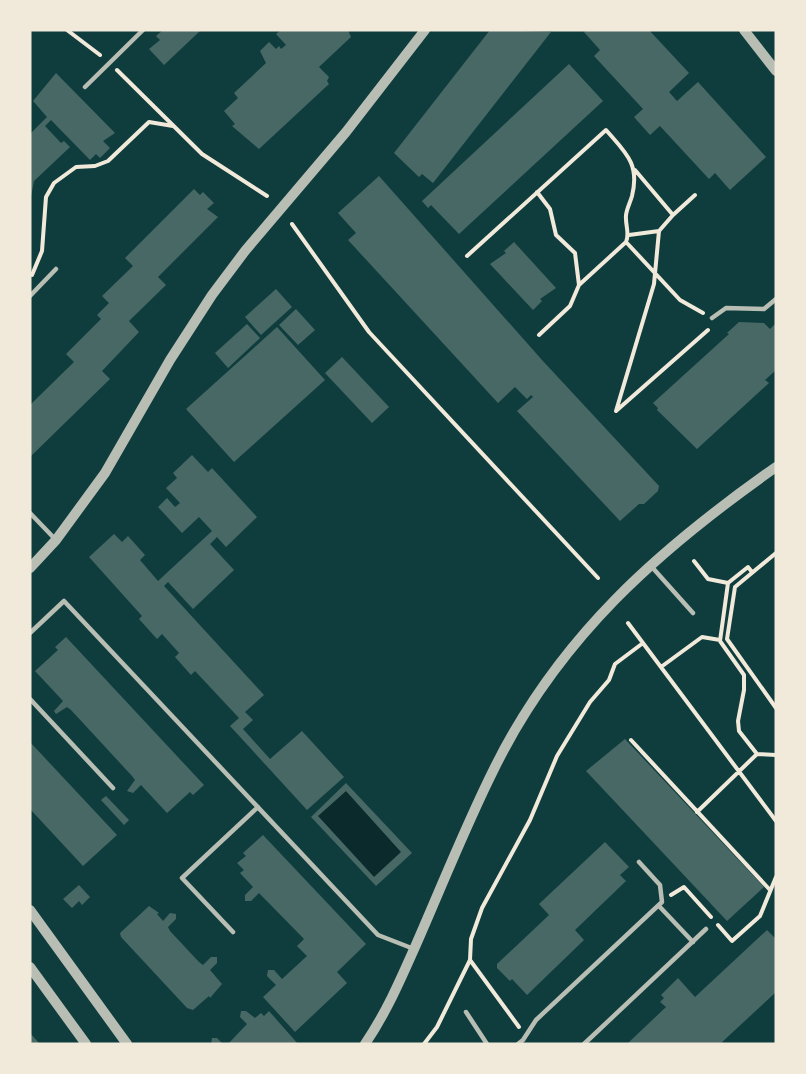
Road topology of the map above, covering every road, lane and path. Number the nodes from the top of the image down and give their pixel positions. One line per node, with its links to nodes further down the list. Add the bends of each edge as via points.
1 (67, 30): 5 (path)
2 (142, 30): 5 (lane)
3 (425, 30): 29 (street, via 212,295 105,473)
4 (744, 30): 6 (street)
5 (110, 63): 7 (lane); 8 (path)
6 (776, 71)
7 (85, 87)
8 (175, 126): 12 (path, via 202,154); 21 (path, via 149,122 108,161 76,167 54,183 46,196 42,251)
9 (635, 170): 10 (path, via 606,130); 13 (path); 16 (path, via 626,212)
10 (537, 192): 18 (path); 22 (path, via 550,209 556,234 575,254)
11 (695, 195): 13 (path)
12 (267, 196)
13 (673, 215): 15 (path)
14 (292, 224): 35 (path, via 369,332)
15 (659, 231): 16 (path); 20 (path)
16 (629, 235): 17 (path)
17 (626, 242): 20 (path); 22 (path)
18 (467, 256)
19 (56, 269): 23 (lane)
20 (655, 277): 25 (path, via 680,300); 25 (path, via 616,411 715,323)
21 (30, 279)
22 (579, 285): 26 (path, via 570,306)
23 (30, 296)
24 (776, 299): 25 (lane, via 764,309 726,308)
25 (712, 318)
26 (539, 336)
27 (776, 467): 32 (street)
28 (30, 513): 29 (lane)
29 (56, 540): 33 (street)
30 (776, 553): 34 (path)
31 (694, 561): 36 (path, via 708,579)
32 (649, 564): 37 (lane); 63 (street, via 577,641 521,721 495,767)
33 (30, 568)
34 (752, 572): 36 (path, via 748,567); 44 (path, via 735,587 726,639)
35 (598, 578)
36 (729, 583): 40 (path)
37 (693, 613)
38 (628, 622): 41 (path)
39 (30, 633): 50 (lane, via 64,601)
40 (720, 640): 42 (path, via 702,637); 46 (path, via 744,675 738,721 740,731)
41 (643, 643): 42 (path); 64 (path, via 615,664 609,680 590,702 557,756 530,820 482,908 471,939)
42 (661, 667): 48 (path)
43 (30, 699): 49 (lane)
44 (776, 708)
45 (631, 740): 51 (path)
46 (757, 754): 47 (path); 48 (path)
47 (776, 755)
48 (740, 772): 51 (path); 52 (path)
49 (113, 788)
50 (258, 807): 61 (lane, via 182,878); 63 (lane, via 378,935)
51 (697, 812): 56 (path)
52 (776, 821)
53 (639, 862): 57 (lane, via 660,885)
54 (776, 877): 55 (path)
55 (775, 885): 56 (path)
56 (770, 890): 57 (path, via 760,916 732,941 684,887)
57 (662, 897): 58 (lane)
58 (659, 906): 62 (lane); 67 (lane, via 536,1020)
59 (30, 910): 69 (street)
60 (706, 929): 62 (lane)
61 (233, 932)
62 (693, 942): 74 (lane)
63 (414, 949): 70 (street, via 393,999)
64 (470, 960): 67 (path, via 521,1029); 71 (path, via 437,1027)
65 (30, 967): 68 (street)
66 (466, 1012): 72 (lane)
67 (524, 1042): 73 (lane)
68 (86, 1044)
69 (127, 1044)
70 (365, 1044)
71 (424, 1044)
72 (487, 1044)
73 (518, 1044)
74 (584, 1044)

